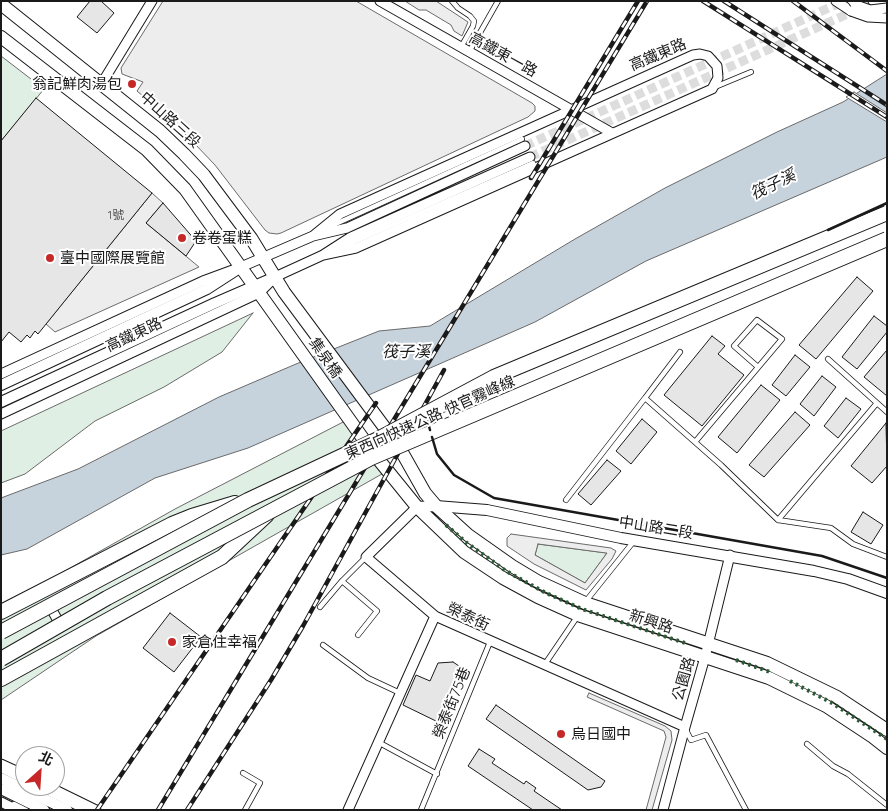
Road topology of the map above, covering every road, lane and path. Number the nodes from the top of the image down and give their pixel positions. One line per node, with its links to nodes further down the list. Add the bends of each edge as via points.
1 (152, 1): 14 (street)
2 (380, 1): 12 (street, 高鐵東一路)
3 (452, 1): 12 (lane, via 474,20)
4 (498, 1): 12 (lane)
5 (836, 1): 10 (street, bridge, via 868,18)
6 (853, 1): 9 (street, bridge, via 870,10)
7 (873, 1): 9 (street)
8 (1, 4): 14 (main road, 中山路三段)
9 (887, 6)
10 (887, 18)
11 (1, 37): 25 (main road, via 123,130 164,166 199,207)
12 (465, 49): 16 (street, 高鐵東一路)
13 (751, 72): 15 (lane)
14 (102, 83): 24 (main road, 中山路三段, via 184,154 225,201)
15 (712, 89): 16 (street, 高鐵東路, via 718,78 716,66 708,56 693,55); 17 (street, 高鐵東路)
16 (572, 110): 17 (street, 高鐵東一路); 21 (street, 高鐵東路, via 340,214)
17 (612, 133): 23 (street, 高鐵東路, via 356,248)
18 (524, 143): 21 (street, 高鐵東路, via 347,228)
19 (531, 160): 23 (street, 高鐵東路, via 351,237)
20 (887, 213): 41 (highway, 東西向快速公路 快官霧峰線, bridge, via 494,377 378,439)
21 (313, 236): 24 (street, 高鐵東路)
22 (887, 239): 45 (highway, 東西向快速公路 快官霧峰線, bridge, via 371,458)
23 (323, 255): 26 (street, 高鐵東路)
24 (263, 258): 25 (street, 高鐵東路); 26 (main road, 中山路三段)
25 (241, 267): 28 (main road); 32 (street, 高鐵東路, via 203,280); 33 (street, 高鐵東路, via 208,289)
26 (275, 277): 27 (main road, 中山路三段); 28 (street, 高鐵東路)
27 (283, 291): 43 (main road, 集泉橋, via 399,447)
28 (259, 293): 35 (street, 高鐵東路, via 215,303); 38 (street, 高鐵東路); 40 (main road, 集泉橋)
29 (680, 352): 34 (lane)
30 (828, 359): 36 (lane)
31 (758, 366): 31 (lane, via 782,339 757,320 734,346); 39 (lane)
32 (1, 374)
33 (1, 385)
34 (645, 398): 39 (lane); 42 (lane)
35 (1, 402)
36 (877, 403): 37 (lane); 46 (lane)
37 (887, 412)
38 (1, 414)
39 (695, 442): 46 (lane)
40 (371, 450): 44 (main road); 55 (street, via 196,534); 59 (street)
41 (248, 500): 56 (highway, bridge, via 172,524); 60 (highway, 東西向快速公路 快官霧峰線, bridge)
42 (566, 500)
43 (436, 506): 44 (street, 中山路二段); 47 (street, 中山路二段, via 487,510); 53 (main road, 新興路, via 468,535 512,566)
44 (417, 507): 49 (street); 57 (main road, 新興路, via 464,552 503,578)
45 (269, 513): 67 (highway, 東西向快速公路 快官霧峰線, bridge); 69 (highway, via 222,557)
46 (778, 520): 50 (lane, via 831,528 853,544)
47 (635, 540): 48 (street, 中山路二段); 53 (lane)
48 (730, 555): 52 (street, 中山路二段, via 848,579); 65 (street, 公園路)
49 (366, 557): 51 (lane); 58 (street)
50 (887, 557)
51 (342, 581): 54 (lane); 61 (lane, via 377,611)
52 (887, 593)
53 (585, 603): 65 (main road, 新興路)
54 (320, 607)
55 (52, 610): 59 (street); 62 (street)
56 (1, 612)
57 (578, 615): 65 (main road, 新興路); 68 (lane)
58 (435, 616): 63 (street, 榮泰街); 70 (street, 榮泰街)
59 (57, 619): 66 (street)
60 (1, 632)
61 (358, 635)
62 (1, 638)
63 (490, 642): 68 (street, 榮泰街); 79 (lane, 榮泰街75巷)
64 (323, 645): 70 (lane, via 368,678)
65 (707, 650): 71 (street, 公園路); 72 (main road, 新興路, via 767,663 837,697); 75 (main road, 新興路, via 798,692 841,716)
66 (1, 652)
67 (1, 658)
68 (544, 666): 71 (street, 榮泰街)
69 (1, 679)
70 (400, 693): 73 (street, 榮泰街)
71 (685, 727): 100 (street, 公園路); 101 (lane, via 691,740 706,736)
72 (887, 730)
73 (378, 742): 79 (lane); 98 (street, 榮泰街)
74 (807, 744): 90 (lane)
75 (887, 748)
76 (1, 764): 81 (street)
77 (1, 770): 81 (lane)
78 (243, 773): 97 (lane, via 260,783)
79 (437, 774): 99 (lane, 榮泰街75巷)
80 (1, 778): 81 (street)
81 (15, 788): 82 (street); 89 (lane)
82 (1, 789)
83 (65, 795): 96 (street)
84 (16, 796): 91 (street)
85 (19, 796): 92 (lane)
86 (26, 796): 93 (street)
87 (34, 796): 94 (street)
88 (54, 796): 95 (lane)
89 (1, 798)
90 (887, 804)
91 (17, 810)
92 (26, 810)
93 (44, 810)
94 (67, 810)
95 (82, 810)
96 (96, 810)
97 (245, 810)
98 (348, 810)
99 (421, 810)
100 (663, 810)
101 (746, 810)

